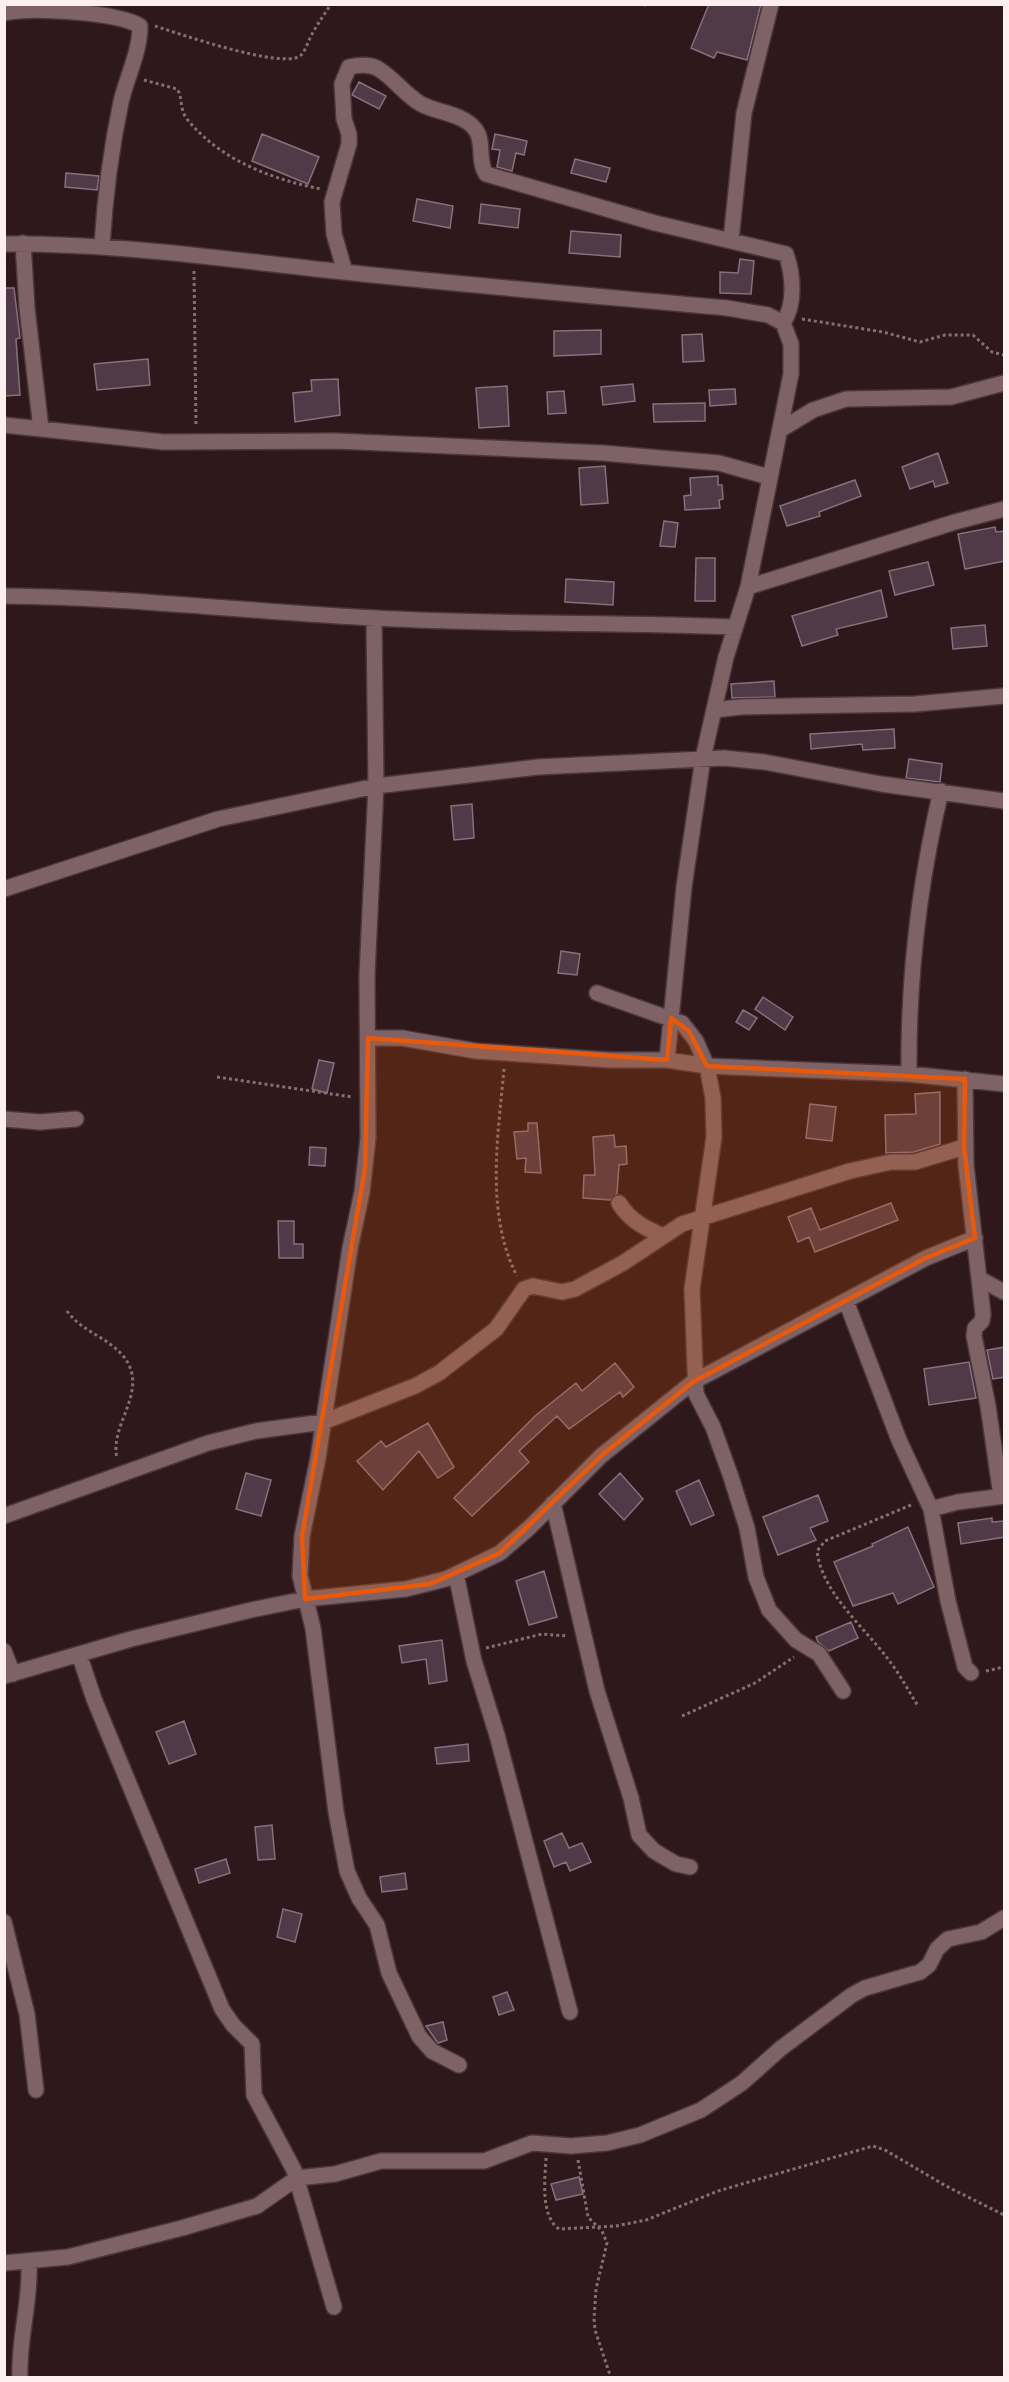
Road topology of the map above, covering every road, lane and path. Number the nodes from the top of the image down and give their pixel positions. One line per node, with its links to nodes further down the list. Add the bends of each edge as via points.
1 (331, 4): 4 (path, via 312,32 304,53 285,60 245,53 153,25)
2 (771, 4): 7 (street, via 744,114)
3 (4, 13): 4 (street, via 51,10)
4 (140, 25): 5 (street)
5 (128, 77): 6 (path, via 177,88 186,118 237,162 288,182); 10 (street, via 110,164)
6 (334, 191): 7 (street, via 349,144 342,109 343,78 349,67 365,65 376,68 418,102 474,128 479,139 480,163 486,174 656,224); 12 (street, via 334,234)
7 (731, 240): 13 (street, via 786,254 791,290)
8 (23, 243): 9 (street); 10 (street); 17 (street)
9 (4, 244)
10 (102, 245): 11 (street)
11 (192, 255): 12 (street); 19 (path, via 197,338)
12 (345, 272): 13 (street, via 727,308)
13 (786, 319): 14 (path, via 883,332 920,342 945,335 973,335 992,352); 18 (street, via 792,362)
14 (1005, 355)
15 (1005, 383): 18 (street, via 951,397 846,399 813,410)
16 (4, 426): 17 (street)
17 (41, 429): 19 (street)
18 (780, 430): 20 (street)
19 (196, 442): 20 (street, via 336,441 603,453 719,463)
20 (769, 477): 22 (street)
21 (1005, 509): 22 (street)
22 (748, 586): 25 (street)
23 (4, 596): 24 (street, via 91,598)
24 (374, 618): 25 (street); 29 (street)
25 (735, 627): 27 (street)
26 (1005, 696): 27 (street, via 915,704)
27 (715, 710): 28 (street)
28 (703, 758): 29 (street, via 586,763); 30 (street, via 765,762); 34 (street, via 684,887)
29 (376, 786): 32 (street, via 197,824); 35 (street, via 367,942)
30 (941, 791): 31 (street); 39 (street, via 916,929)
31 (1005, 801)
32 (4, 889)
33 (597, 993): 34 (street)
34 (671, 1018): 37 (street); 38 (street, via 689,1031)
35 (368, 1038): 36 (street, via 402,1038); 43 (street)
36 (505, 1053): 37 (street); 52 (path, via 497,1138 498,1209 512,1262)
37 (667, 1060): 38 (street)
38 (707, 1066): 39 (street); 48 (street, via 714,1137)
39 (909, 1074): 41 (street)
40 (217, 1077): 43 (path)
41 (965, 1079): 42 (street); 46 (street)
42 (1005, 1084)
43 (369, 1099): 57 (street, via 362,1192)
44 (4, 1119): 45 (street)
45 (76, 1119)
46 (964, 1146): 48 (street, via 915,1162 891,1162 850,1171); 50 (street)
47 (619, 1203): 49 (street, via 640,1225)
48 (702, 1218): 49 (street); 56 (street, via 692,1288)
49 (663, 1236): 52 (street, via 575,1289)
50 (975, 1238): 51 (street); 54 (street, via 926,1258)
51 (980, 1280): 53 (street); 59 (street, via 983,1319 975,1328 975,1335)
52 (524, 1289): 57 (street, via 502,1324 439,1373)
53 (1005, 1292)
54 (846, 1301): 56 (street); 61 (street, via 891,1422)
55 (67, 1311): 58 (path, via 81,1328 123,1356 132,1372 131,1398 115,1442)
56 (693, 1382): 60 (street, via 601,1455); 67 (street, via 731,1477 766,1605 778,1623)
57 (323, 1422): 58 (street, via 231,1437); 64 (street, via 302,1536 300,1576)
58 (123, 1474): 62 (street)
59 (1003, 1496): 61 (street)
60 (553, 1503): 63 (street, via 500,1553); 65 (street)
61 (929, 1505): 70 (street, via 948,1601 964,1666); 73 (path, via 860,1524 825,1541 817,1551 830,1587 889,1660)
62 (4, 1516)
63 (456, 1574): 64 (street, via 406,1589); 66 (street)
64 (304, 1599): 69 (street); 79 (street, via 316,1650 347,1871 377,1924 389,1973 414,2027 432,2051)
65 (586, 1644): 66 (path, via 559,1634 542,1634 491,1647); 75 (street, via 639,1835 654,1851)
66 (470, 1647): 78 (street)
67 (808, 1647): 72 (street, via 819,1654); 74 (path, via 755,1683)
68 (4, 1651): 71 (street)
69 (79, 1654): 71 (street); 83 (street, via 222,2009 252,2044 254,2095)
70 (970, 1673)
71 (9, 1675)
72 (843, 1690)
73 (918, 1706)
74 (682, 1716)
75 (690, 1867)
76 (1005, 1918): 82 (street, via 981,1932 948,1939 920,1972 852,1995 780,2049 754,2074 701,2109 640,2135)
77 (4, 1922): 80 (street, via 27,2014)
78 (570, 2012)
79 (459, 2065)
80 (36, 2090)
81 (545, 2144): 82 (street); 83 (street, via 524,2145 484,2161 391,2160 319,2177); 85 (path, via 545,2191 554,2226)
82 (576, 2146): 85 (path, via 587,2215)
83 (297, 2178): 87 (street, via 257,2206 224,2217 68,2257); 88 (street)
84 (1005, 2215): 85 (path, via 873,2146 718,2191 646,2220)
85 (598, 2227): 90 (path, via 607,2248 594,2319)
86 (4, 2263): 87 (street)
87 (29, 2263): 89 (street)
88 (334, 2307)
89 (20, 2378)
90 (611, 2378)

